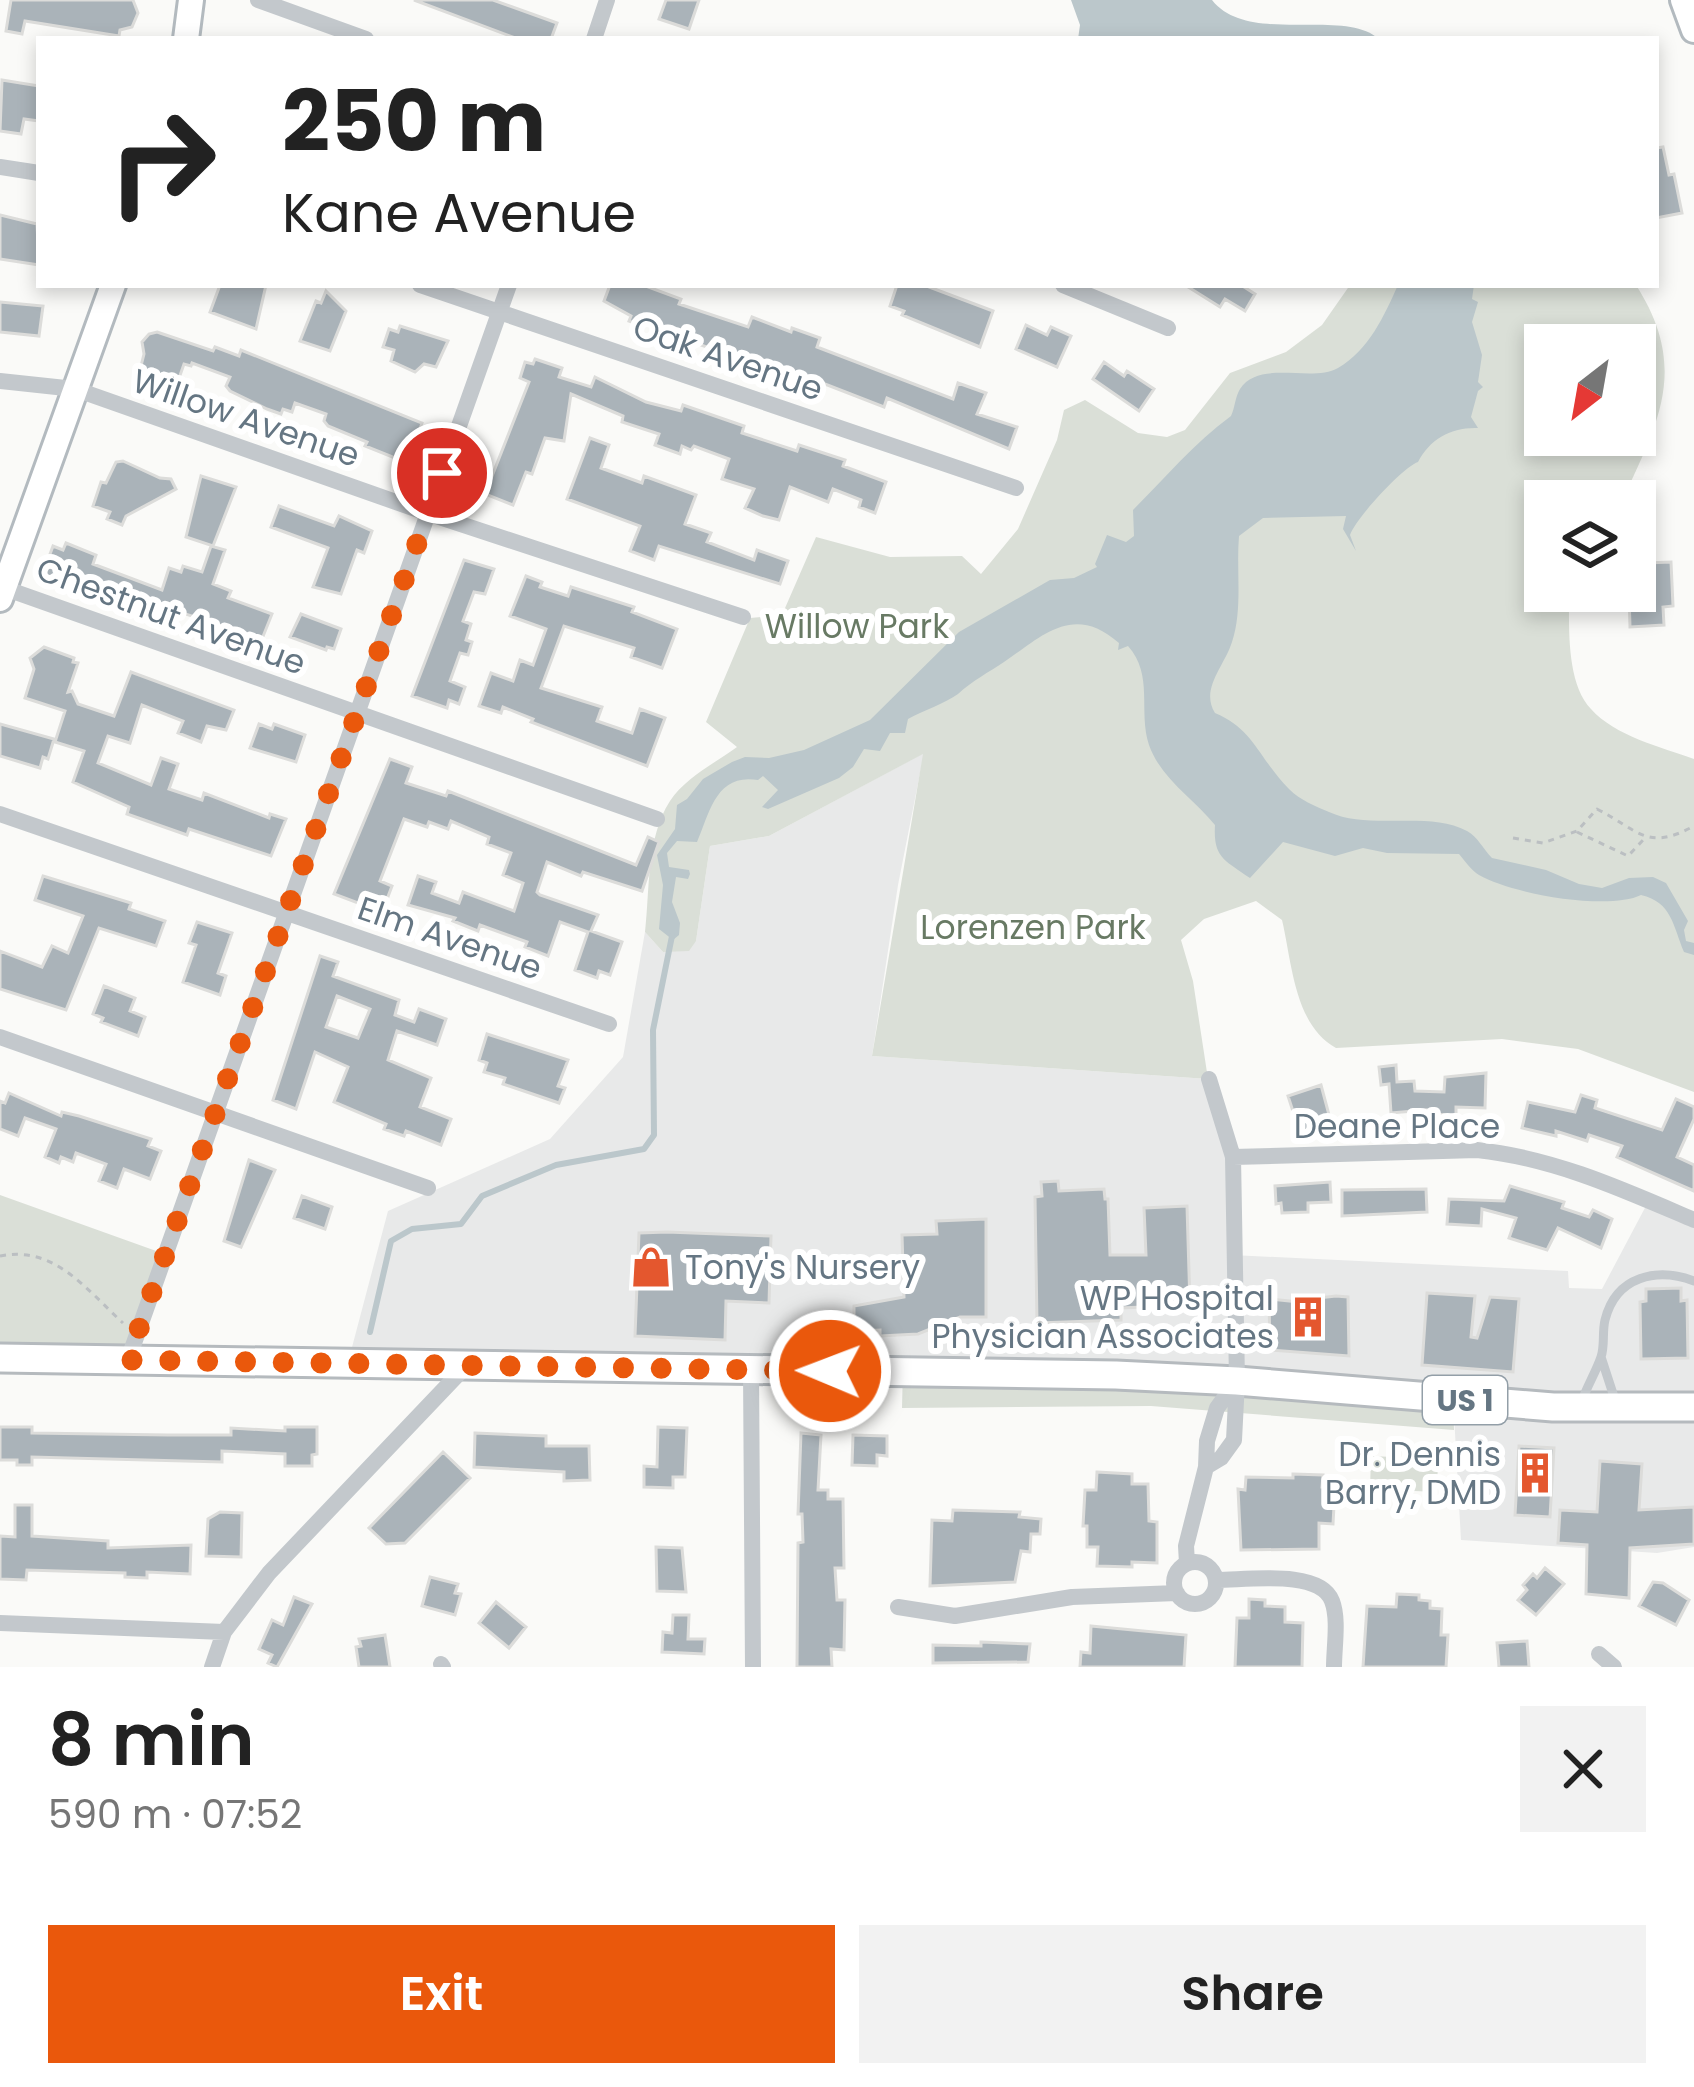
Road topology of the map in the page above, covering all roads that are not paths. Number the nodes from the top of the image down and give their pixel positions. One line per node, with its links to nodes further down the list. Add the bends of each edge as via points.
1 (191, 0): 6 (street)
2 (258, 0): 7 (street)
3 (608, 0): 8 (street)
4 (1683, 0): 5 (street)
5 (1694, 30)
6 (186, 36)
7 (359, 36)
8 (595, 36)
9 (0, 167): 10 (street)
10 (36, 173)
11 (112, 288): 18 (street)
12 (429, 288): 15 (street, Oak Avenue)
13 (508, 288): 15 (street)
14 (1070, 288): 16 (street)
15 (500, 313): 19 (street, Oak Avenue); 20 (street)
16 (1168, 328)
17 (0, 381): 18 (street, Willow Avenue)
18 (75, 389): 20 (street, Willow Avenue); 21 (street)
19 (1016, 488)
20 (428, 513): 22 (street, Willow Avenue); 23 (street)
21 (2, 593): 23 (street, Chestnut Avenue)
22 (742, 617)
23 (356, 714): 25 (street, Chestnut Avenue); 26 (street)
24 (0, 814): 26 (street, Elm Avenue)
25 (657, 819)
26 (286, 913): 27 (street, Elm Avenue); 30 (street)
27 (609, 1024)
28 (0, 1037): 30 (street)
29 (1209, 1079): 31 (street)
30 (215, 1113): 32 (street); 35 (street)
31 (1233, 1157): 33 (street, Deane Place, via 1508,1153); 40 (street)
32 (428, 1188)
33 (1694, 1220)
34 (1694, 1281): 36 (lane, via 1671,1272 1625,1286 1606,1314)
35 (132, 1348): 37 (main road, US 1); 38 (main road, US 1)
36 (1601, 1357): 42 (lane); 43 (lane)
37 (0, 1358)
38 (466, 1366): 39 (main road, US 1); 50 (street)
39 (752, 1370): 40 (main road, US 1); 53 (street)
40 (1237, 1381): 42 (main road, US 1); 44 (street, via 1216,1408); 44 (street, via 1234,1440)
41 (1694, 1407): 43 (main road, US 1)
42 (1580, 1408): 43 (main road, US 1)
43 (1617, 1409)
44 (1206, 1467): 45 (street)
45 (1187, 1563): 46 (street, via 1206,1563); 47 (street, via 1175,1575)
46 (1217, 1580): 47 (street, via 1202,1604); 54 (street, via 1322,1586 1334,1606)
47 (1177, 1593): 48 (street, via 1072,1597 955,1616)
48 (898, 1607)
49 (0, 1623): 50 (street)
50 (224, 1632): 52 (street)
51 (1599, 1654): 55 (street)
52 (212, 1667)
53 (753, 1667)
54 (1334, 1667)
55 (1614, 1667)

